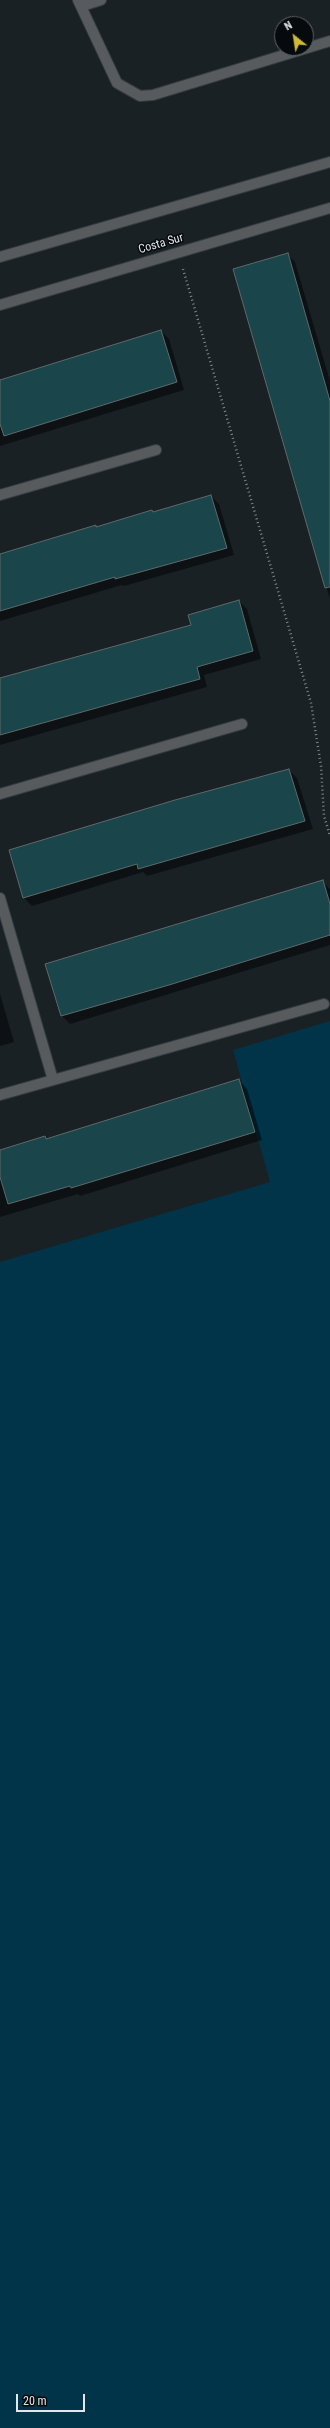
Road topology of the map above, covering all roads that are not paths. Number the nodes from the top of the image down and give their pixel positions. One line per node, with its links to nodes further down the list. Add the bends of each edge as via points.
1 (101, 0): 2 (street)
2 (80, 3): 3 (street, via 117,83 140,96 153,95)
3 (330, 42)
4 (330, 162): 6 (street)
5 (330, 208): 7 (street, Costa Sur)
6 (0, 257)
7 (0, 305)
8 (156, 450): 9 (street)
9 (0, 495)
10 (242, 724): 11 (street)
11 (0, 794)
12 (0, 898): 14 (street)
13 (324, 1004): 14 (street)
14 (53, 1080): 15 (street)
15 (0, 1095)

